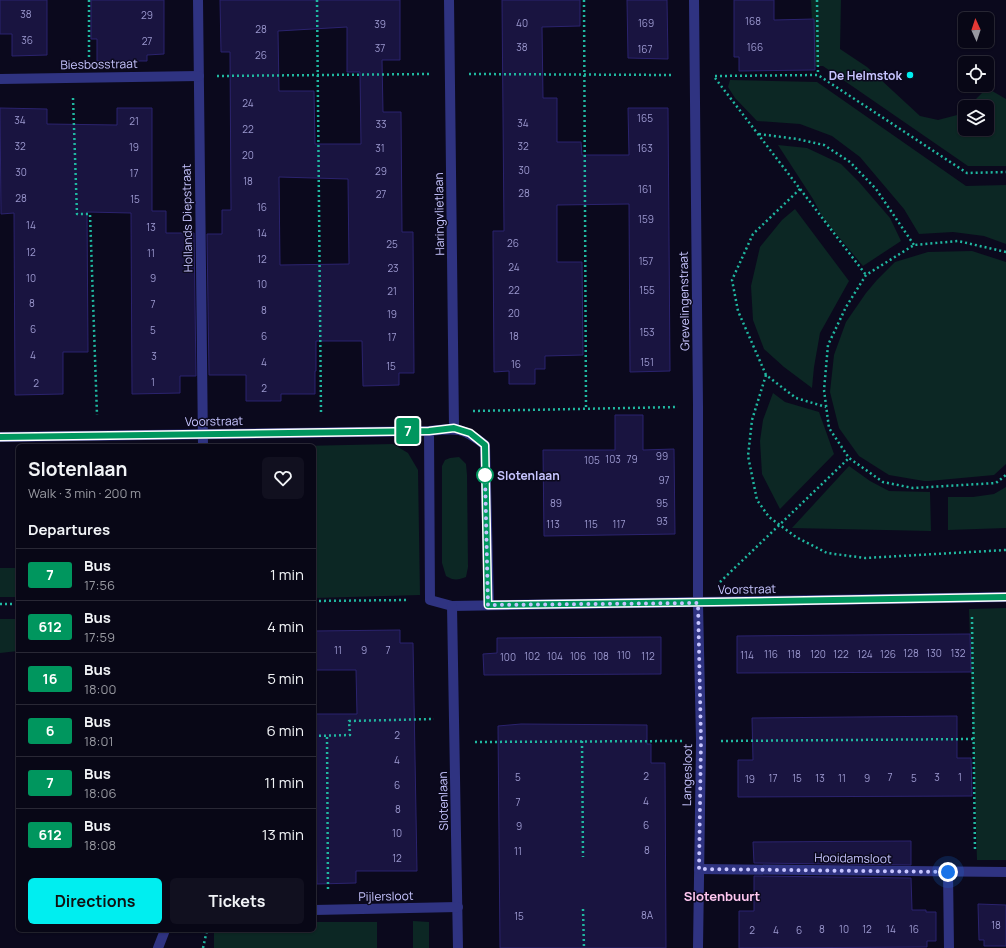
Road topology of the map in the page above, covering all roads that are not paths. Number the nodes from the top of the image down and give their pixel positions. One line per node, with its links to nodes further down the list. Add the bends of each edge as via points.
1 (198, 0): 4 (street, Hollands Diepstraat)
2 (449, 0): 6 (street, Haringvlietlaan)
3 (694, 0): 12 (street, Grevelingenstraat)
4 (199, 76): 5 (street, Biesbosstraat); 8 (street, Hollands Diepstraat)
5 (0, 79)
6 (454, 428): 7 (street, Voorstraat); 13 (street, Voorstraat, via 470,433 485,445)
7 (429, 431): 8 (street, Voorstraat); 14 (street, Voorstraat, via 430,600)
8 (203, 435): 9 (street, Voorstraat); 10 (street)
9 (0, 438)
10 (202, 444)
11 (1006, 597): 12 (street, Voorstraat)
12 (698, 603): 13 (street, Voorstraat); 15 (street, Langesloot, via 701,741)
13 (488, 605): 14 (street, Voorstraat)
14 (452, 606): 18 (street, Slotenlaan)
15 (699, 869): 16 (street, Hooidamsloot); 23 (street, Langesloot)
16 (948, 872): 17 (street, Hooidamsloot); 24 (street)
17 (1006, 872)
18 (458, 907): 19 (street, Pijlersloot); 22 (street, Slotenlaan)
19 (316, 910)
20 (163, 932): 21 (street)
21 (158, 948)
22 (458, 948)
23 (698, 948)
24 (949, 948)

